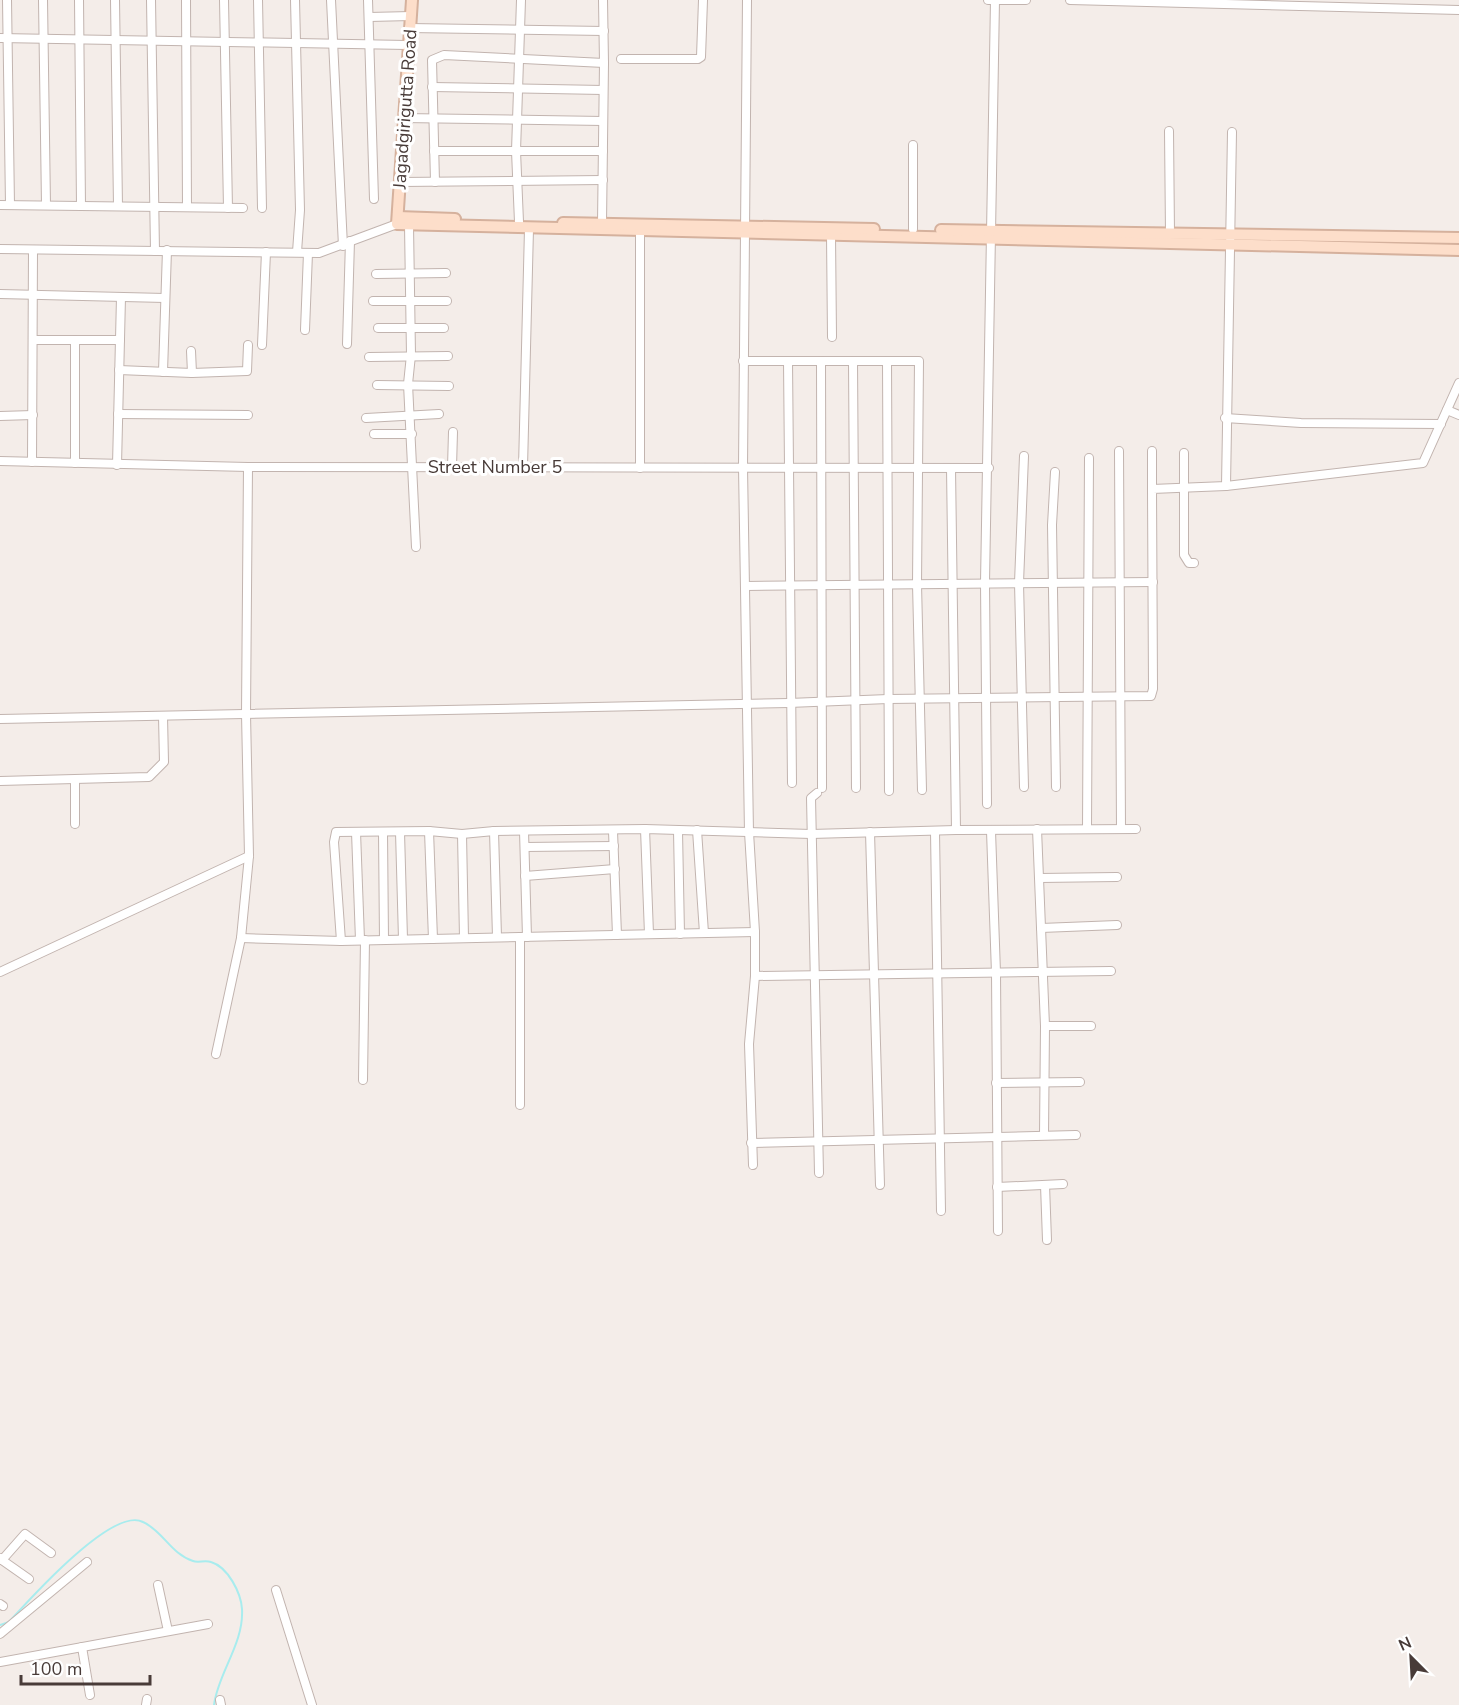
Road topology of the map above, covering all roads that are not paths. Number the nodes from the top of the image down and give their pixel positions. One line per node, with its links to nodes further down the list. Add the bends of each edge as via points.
1 (7, 0): 31 (street)
2 (43, 0): 32 (street)
3 (78, 0): 33 (street)
4 (115, 0): 34 (street)
5 (151, 0): 35 (street)
6 (186, 0): 36 (street)
7 (224, 0): 37 (street)
8 (258, 0): 38 (street)
9 (295, 0): 39 (street)
10 (331, 0): 40 (street)
11 (368, 0): 27 (street)
12 (412, 0): 26 (street, Jagadgirigutta Road)
13 (521, 0): 29 (street)
14 (603, 0): 30 (street)
15 (703, 0): 44 (street, via 698,60)
16 (747, 0): 81 (street)
17 (988, 0): 18 (street)
18 (996, 0): 19 (street); 82 (street)
19 (1026, 0)
20 (1070, 0): 21 (street)
21 (1160, 1): 22 (street)
22 (1192, 1): 23 (street)
23 (1355, 3): 24 (street)
24 (1391, 4): 25 (street)
25 (1459, 10)
26 (411, 16): 27 (street); 28 (street, Jagadgirigutta Road)
27 (369, 17): 41 (street)
28 (409, 28): 29 (street); 42 (street, Jagadgirigutta Road)
29 (521, 30): 30 (street); 43 (street)
30 (604, 31): 45 (street)
31 (4, 38): 32 (street); 65 (street)
32 (44, 39): 33 (street); 66 (street)
33 (79, 39): 34 (street); 67 (street)
34 (116, 40): 35 (street); 68 (street)
35 (150, 41): 36 (street); 69 (street)
36 (187, 41): 37 (street); 70 (street)
37 (224, 42): 38 (street); 71 (street)
38 (259, 43): 39 (street); 73 (street)
39 (296, 43): 40 (street); 97 (street, via 300,210)
40 (334, 44): 41 (street); 89 (street)
41 (369, 45): 42 (street); 63 (street)
42 (407, 45): 49 (street, Jagadgirigutta Road)
43 (517, 58): 45 (street); 46 (street, via 444,55 432,60); 47 (street)
44 (621, 59)
45 (604, 63): 48 (street)
46 (432, 87): 47 (street); 50 (street)
47 (517, 88): 48 (street); 51 (street)
48 (603, 90): 52 (street)
49 (403, 118): 50 (street); 61 (street, Jagadgirigutta Road)
50 (433, 119): 51 (street); 56 (street)
51 (517, 120): 52 (street); 57 (street)
52 (603, 121): 58 (street)
53 (1169, 131): 83 (street)
54 (1232, 132): 87 (street)
55 (913, 145): 80 (street)
56 (434, 151): 57 (street); 62 (street)
57 (516, 151): 58 (street); 60 (street)
58 (603, 151): 59 (street)
59 (603, 180): 60 (street); 76 (street)
60 (518, 181): 62 (street); 75 (street)
61 (400, 182): 62 (street); 74 (street, Jagadgirigutta Road)
62 (435, 182)
63 (374, 199)
64 (0, 205): 65 (street)
65 (10, 205): 66 (street)
66 (46, 205): 67 (street)
67 (81, 206): 68 (street)
68 (118, 206): 69 (street)
69 (154, 207): 70 (street); 95 (street)
70 (188, 207): 71 (street)
71 (228, 208): 72 (street)
72 (243, 208)
73 (262, 208)
74 (397, 221): 75 (street); 77 (street); 89 (street)
75 (519, 222): 76 (street)
76 (602, 223): 78 (street)
77 (409, 225): 79 (street); 99 (street)
78 (640, 228): 79 (street); 81 (street); 164 (street)
79 (530, 229): 162 (street)
80 (913, 229): 81 (street); 82 (street)
81 (744, 230): 84 (street); 124 (street)
82 (991, 234): 83 (street); 84 (street); 87 (street); 170 (street)
83 (1170, 234): 87 (street)
84 (831, 235): 113 (street)
85 (1444, 237): 86 (street); 88 (street); 92 (street)
86 (1459, 238)
87 (1230, 240): 88 (street); 145 (street)
88 (1287, 241): 92 (street)
89 (347, 243): 98 (street, via 319,253); 117 (street)
90 (0, 249): 91 (street)
91 (33, 249): 95 (street); 103 (street)
92 (1443, 249): 94 (street)
93 (167, 250): 95 (street); 96 (street); 105 (street)
94 (1459, 250)
95 (155, 251)
96 (266, 252): 97 (street); 119 (street)
97 (297, 252): 98 (street)
98 (309, 252): 112 (street)
99 (410, 273): 100 (street); 101 (street); 106 (street)
100 (446, 273)
101 (376, 274)
102 (0, 294): 103 (street)
103 (35, 295): 104 (street); 114 (street)
104 (121, 297): 105 (street); 116 (street)
105 (165, 298): 130 (street)
106 (410, 301): 107 (street); 108 (street); 110 (street)
107 (447, 301)
108 (373, 302)
109 (378, 328): 110 (street)
110 (410, 328): 111 (street); 121 (street)
111 (444, 328)
112 (305, 330)
113 (832, 337)
114 (34, 340): 115 (street); 139 (street)
115 (75, 340): 116 (street); 157 (street)
116 (120, 340): 129 (street)
117 (346, 344)
118 (248, 345): 131 (street, via 246,370)
119 (262, 345)
120 (191, 351): 131 (street)
121 (411, 355): 122 (street); 123 (street); 133 (street)
122 (448, 356)
123 (369, 357)
124 (743, 361): 125 (street); 163 (street)
125 (788, 361): 126 (street); 165 (street)
126 (821, 361): 127 (street); 171 (street)
127 (853, 361): 128 (street); 166 (street)
128 (887, 362): 167 (street); 168 (street, via 919,362)
129 (119, 370): 130 (street); 137 (street)
130 (163, 372): 131 (street)
131 (192, 373)
132 (1459, 383): 136 (street)
133 (408, 384): 134 (street); 135 (street); 141 (street)
134 (377, 385)
135 (449, 386)
136 (1447, 410): 142 (street); 146 (street)
137 (118, 414): 140 (street); 158 (street)
138 (439, 414): 141 (street)
139 (33, 415): 143 (street); 156 (street)
140 (248, 415)
141 (410, 415): 144 (street); 149 (street)
142 (1459, 415)
143 (0, 416)
144 (366, 418)
145 (1225, 418): 146 (street); 173 (street)
146 (1441, 424): 173 (street, via 1423,463)
147 (453, 432): 161 (street)
148 (374, 434): 149 (street)
149 (412, 434): 160 (street)
150 (1119, 451): 178 (street)
151 (1152, 451): 175 (street)
152 (1184, 453): 174 (street)
153 (1024, 456): 181 (street)
154 (1089, 458): 183 (street)
155 (0, 461): 156 (street, Street Number 5)
156 (32, 462): 157 (street, Street Number 5)
157 (75, 463): 158 (street, Street Number 5)
158 (117, 465): 159 (street, Street Number 5)
159 (248, 467): 160 (street, Street Number 5); 203 (street)
160 (414, 467): 161 (street, Street Number 5); 176 (street)
161 (452, 467): 162 (street, Street Number 5)
162 (523, 467): 164 (street, Street Number 5)
163 (743, 467): 164 (street, Street Number 5); 165 (street, Street Number 5); 190 (street)
164 (640, 468)
165 (787, 468): 171 (street, Street Number 5); 187 (street)
166 (853, 468): 167 (street, Street Number 5); 171 (street, Street Number 5); 189 (street)
167 (887, 468): 168 (street, Street Number 5); 184 (street)
168 (918, 468): 169 (street, Street Number 5); 185 (street)
169 (951, 468): 170 (street, Street Number 5); 186 (street)
170 (989, 468): 180 (street)
171 (821, 469): 188 (street)
172 (1055, 472): 182 (street)
173 (1226, 486): 174 (street)
174 (1184, 488): 175 (street); 177 (street, via 1184,555)
175 (1152, 489): 179 (street)
176 (416, 547)
177 (1194, 563)
178 (1120, 582): 179 (street); 183 (street); 192 (street)
179 (1153, 582): 192 (street, via 1153,693)
180 (985, 583): 181 (street); 186 (street); 193 (street)
181 (1019, 583): 182 (street); 194 (street)
182 (1054, 583): 183 (street); 195 (street)
183 (1086, 583): 191 (street)
184 (887, 584): 185 (street); 189 (street); 196 (street)
185 (917, 584): 186 (street); 200 (street)
186 (951, 584): 197 (street)
187 (789, 585): 188 (street); 190 (street); 201 (street)
188 (822, 585): 189 (street); 198 (street)
189 (854, 585): 199 (street)
190 (746, 586): 202 (street)
191 (1087, 697): 192 (street); 195 (street); 217 (street)
192 (1122, 697): 218 (street)
193 (988, 698): 194 (street); 197 (street); 214 (street)
194 (1022, 698): 195 (street); 210 (street)
195 (1053, 698): 211 (street)
196 (888, 699): 199 (street); 200 (street); 213 (street)
197 (952, 699): 200 (street); 221 (street)
198 (822, 700): 199 (street); 201 (street); 236 (street, via 819,791 811,798)
199 (854, 700): 209 (street)
200 (921, 700): 212 (street)
201 (789, 703): 202 (street); 208 (street)
202 (748, 704): 203 (street); 232 (street)
203 (246, 714): 204 (street); 239 (street)
204 (163, 716): 205 (street); 206 (street, via 164,762 149,777)
205 (0, 719)
206 (75, 780): 207 (street); 215 (street)
207 (0, 781)
208 (792, 783)
209 (856, 788)
210 (1024, 788)
211 (1056, 788)
212 (922, 790)
213 (889, 791)
214 (987, 804)
215 (75, 824)
216 (645, 829): 228 (street); 229 (street); 248 (street)
217 (1087, 829): 218 (street); 222 (street)
218 (1121, 829): 219 (street)
219 (1136, 829)
220 (697, 830): 229 (street); 232 (street); 247 (street)
221 (956, 830): 230 (street); 234 (street)
222 (1037, 830): 230 (street); 243 (street)
223 (382, 831): 224 (street); 231 (street); 259 (street)
224 (400, 831): 225 (street); 255 (street)
225 (429, 831): 235 (street); 256 (street)
226 (494, 831): 227 (street); 235 (street); 251 (street)
227 (525, 831): 228 (street); 238 (street)
228 (613, 831): 237 (street)
229 (678, 831): 249 (street)
230 (991, 831): 263 (street)
231 (356, 832): 257 (street, via 336,832 334,842); 258 (street)
232 (749, 832): 236 (street); 246 (street)
233 (870, 832): 234 (street); 236 (street); 264 (street)
234 (935, 832): 265 (street)
235 (462, 834): 254 (street)
236 (811, 834): 266 (street)
237 (614, 846): 238 (street); 240 (street)
238 (525, 847): 241 (street)
239 (249, 856): 253 (street); 261 (street)
240 (615, 869): 241 (street); 250 (street)
241 (525, 876): 252 (street)
242 (1117, 877): 243 (street)
243 (1040, 878): 245 (street)
244 (1117, 925): 245 (street)
245 (1041, 928): 262 (street)
246 (755, 932): 247 (street); 267 (street)
247 (704, 933): 249 (street)
248 (649, 934): 249 (street); 250 (street)
249 (680, 934)
250 (617, 935): 252 (street)
251 (496, 937): 252 (street); 254 (street)
252 (524, 937): 275 (street)
253 (241, 938): 257 (street); 270 (street)
254 (464, 938): 256 (street)
255 (403, 939): 256 (street); 259 (street)
256 (433, 939)
257 (342, 940): 258 (street)
258 (363, 940): 259 (street); 271 (street)
259 (384, 940)
260 (1111, 971): 262 (street)
261 (0, 972)
262 (1042, 972): 263 (street); 268 (street)
263 (996, 973): 265 (street); 273 (street)
264 (875, 974): 265 (street); 266 (street); 280 (street)
265 (937, 974): 279 (street)
266 (814, 975): 267 (street); 281 (street)
267 (755, 976): 282 (street, via 749,1044 753,1088)
268 (1045, 1026): 269 (street); 274 (street)
269 (1091, 1026)
270 (216, 1054)
271 (363, 1080)
272 (1080, 1082): 274 (street)
273 (996, 1083): 274 (street); 278 (street)
274 (1045, 1083): 276 (street)
275 (520, 1105)
276 (1044, 1135): 277 (street); 278 (street)
277 (1076, 1135)
278 (997, 1136): 279 (street); 288 (street)
279 (939, 1137): 280 (street); 289 (street)
280 (878, 1140): 281 (street); 286 (street)
281 (818, 1142): 282 (street); 284 (street)
282 (751, 1143): 283 (street)
283 (753, 1165)
284 (819, 1173)
285 (1063, 1184): 287 (street)
286 (880, 1185)
287 (1045, 1185): 288 (street); 291 (street)
288 (997, 1187): 290 (street)
289 (941, 1211)
290 (998, 1231)
291 (1047, 1240)
292 (51, 1553): 293 (street, via 25,1534)
293 (1, 1559): 295 (street)
294 (87, 1562): 300 (street)
295 (29, 1579)
296 (158, 1585): 299 (street)
297 (276, 1590): 304 (street)
298 (208, 1624): 299 (street)
299 (168, 1631): 301 (street)
300 (0, 1634)
301 (82, 1647): 302 (street); 303 (street)
302 (0, 1662)
303 (90, 1695)
304 (312, 1705)

